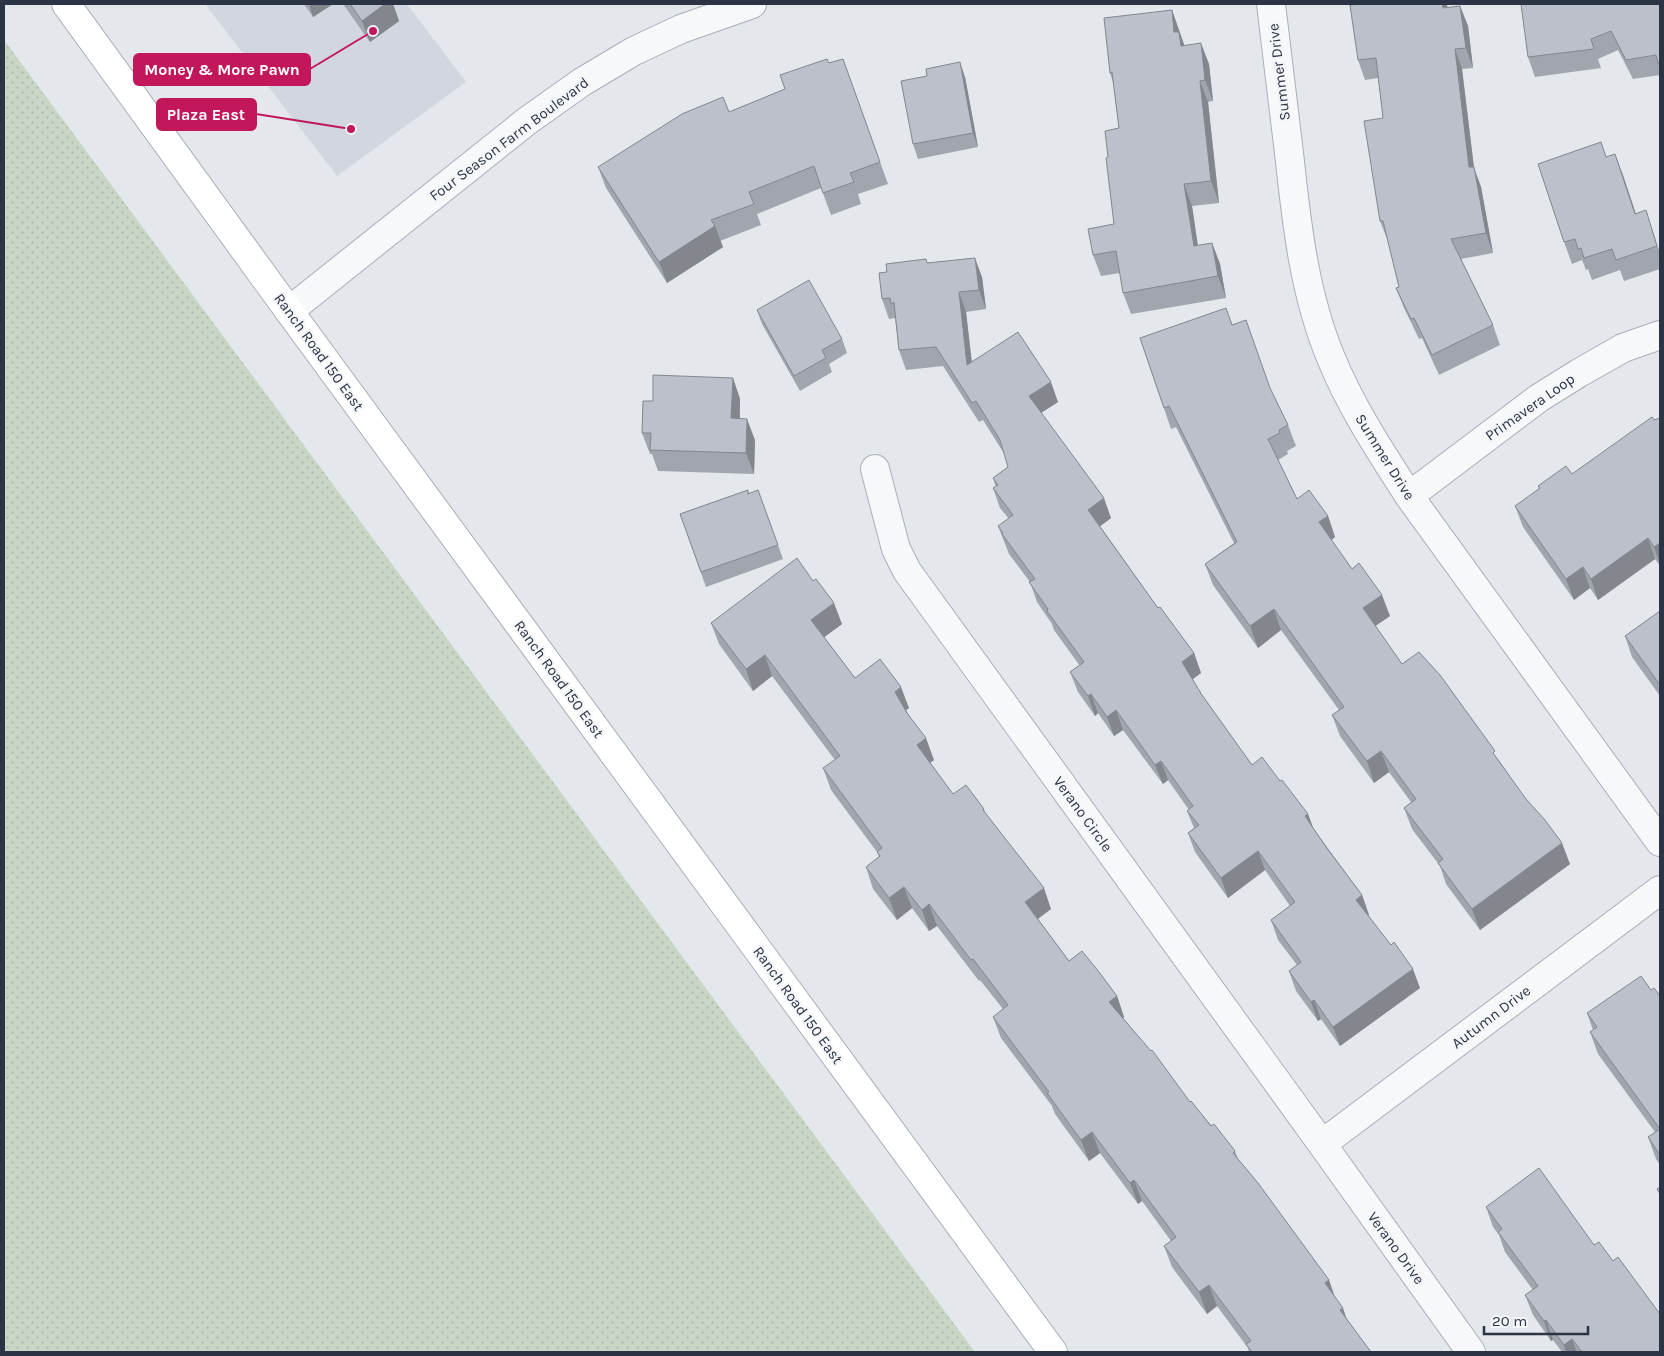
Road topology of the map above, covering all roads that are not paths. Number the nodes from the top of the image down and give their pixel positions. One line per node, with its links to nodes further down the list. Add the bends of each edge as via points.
1 (66, 4): 4 (main road, Ranch Road 150 East)
2 (752, 4): 4 (street, Four Season Farm Boulevard, via 674,32 582,82 527,121)
3 (1271, 4): 7 (street, Summer Drive, via 1301,248 1314,307 1349,399)
4 (288, 311): 11 (main road, Ranch Road 150 East)
5 (1660, 335): 7 (street, Primavera Loop, via 1623,348 1539,398)
6 (875, 469): 10 (street, Verano Circle, via 896,549 907,572)
7 (1409, 496): 8 (street, Summer Drive)
8 (1660, 842)
9 (1660, 890): 10 (street, Autumn Drive)
10 (1322, 1144): 12 (street, Verano Drive)
11 (1053, 1352)
12 (1471, 1352)

